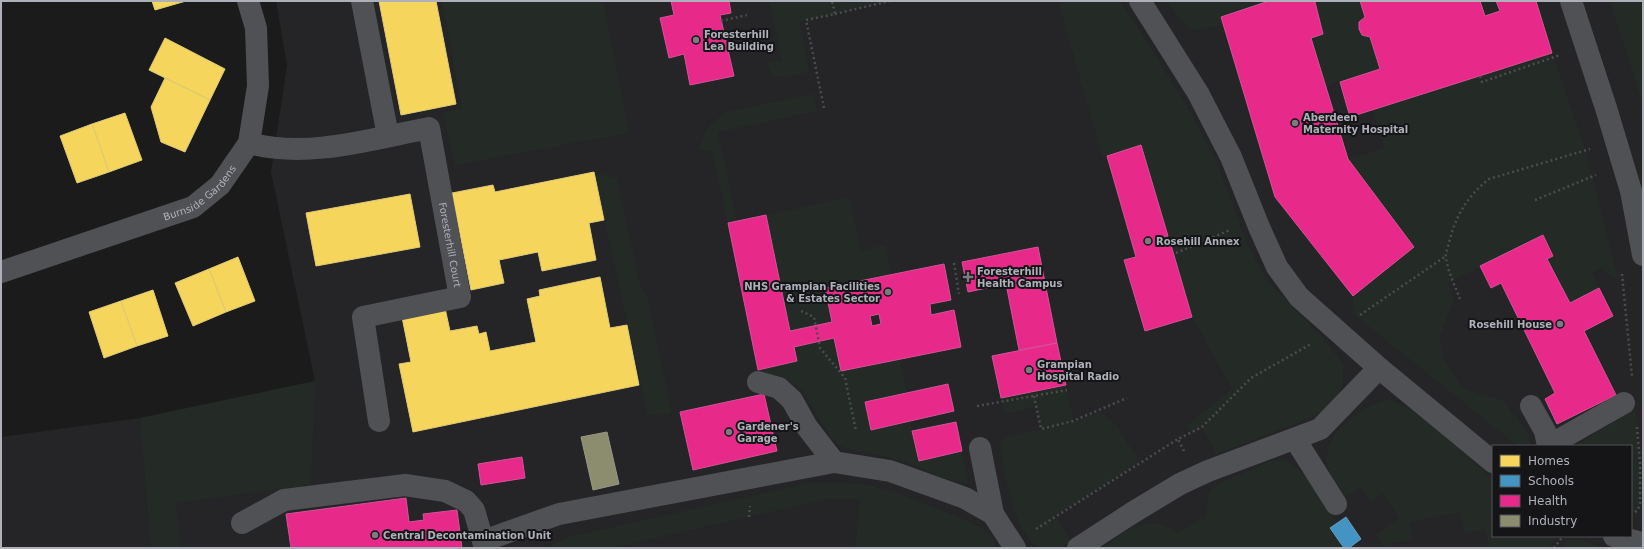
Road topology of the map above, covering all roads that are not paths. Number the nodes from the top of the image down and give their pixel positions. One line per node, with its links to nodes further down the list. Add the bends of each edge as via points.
1 (248, 1): 6 (street, Burnside Gardens, via 256,28 258,86)
2 (362, 1): 5 (street)
3 (1140, 1): 9 (street, via 1198,93 1215,125 1231,156 1278,267 1299,297)
4 (1571, 1): 7 (street, via 1631,191)
5 (388, 136): 6 (street, Foresterhill Court, via 317,149 266,148); 13 (street, Foresterhill Court, via 429,128 460,297 363,317)
6 (249, 143): 8 (street, Burnside Gardens, via 220,185 193,208)
7 (1643, 255)
8 (1, 272)
9 (1379, 368): 14 (street, via 1320,429); 18 (street)
10 (758, 382): 19 (street, via 779,388 792,400 807,427)
11 (1624, 403): 16 (street)
12 (1531, 406): 15 (street, via 1545,431)
13 (379, 421)
14 (1295, 439): 20 (street); 27 (street, via 1180,484)
15 (1548, 445)
16 (1550, 445)
17 (980, 448): 21 (street)
18 (1492, 461)
19 (834, 462): 21 (street, via 890,472 965,498); 25 (street, via 559,514)
20 (1336, 504)
21 (993, 514): 26 (street)
22 (242, 523): 25 (street, via 284,500 405,485 445,491 466,501 474,510)
23 (1618, 537): 24 (street)
24 (1643, 543)
25 (484, 544)
26 (1014, 547)
27 (1078, 548)

